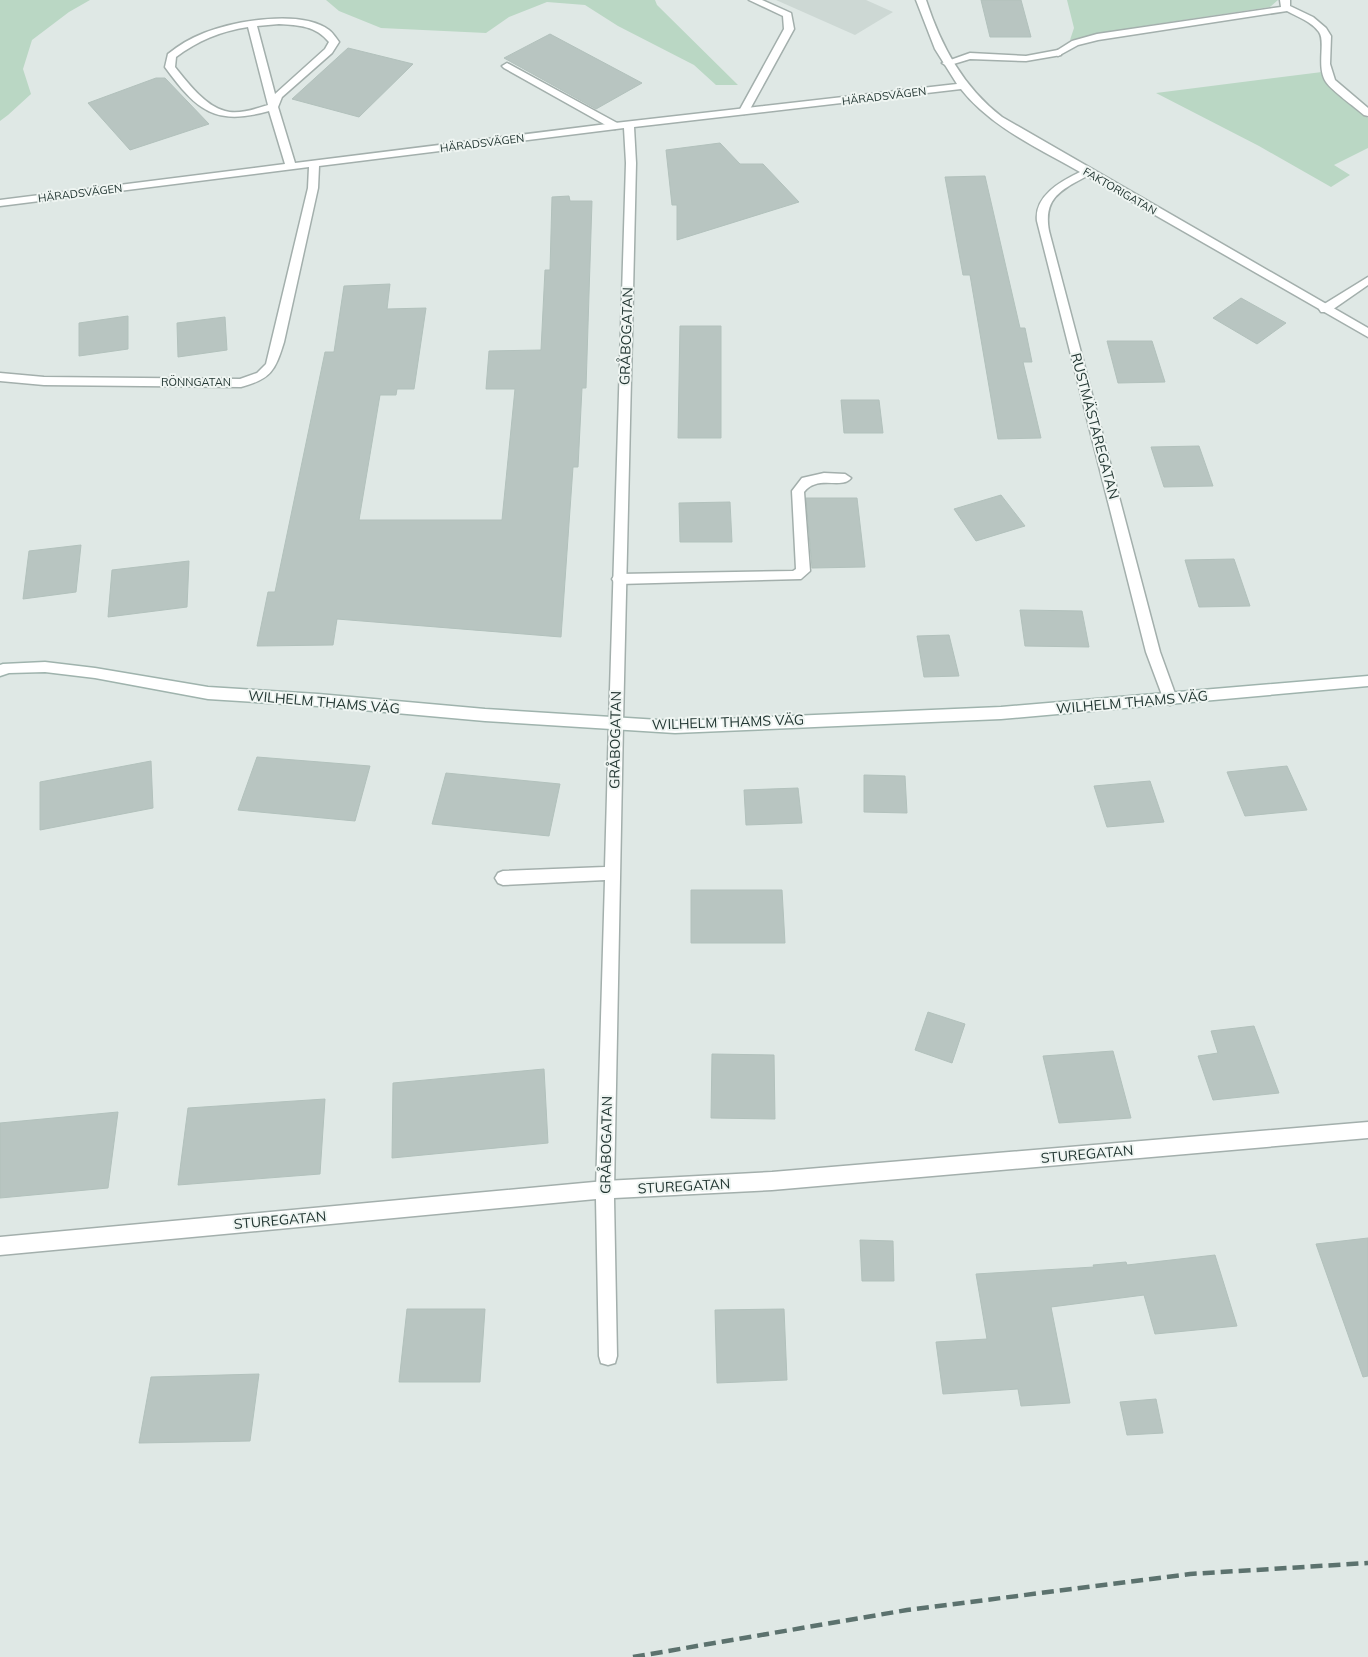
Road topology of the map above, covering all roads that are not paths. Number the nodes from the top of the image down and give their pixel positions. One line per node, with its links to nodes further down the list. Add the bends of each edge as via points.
1 (754, 0): 9 (street, via 788,16 789,29)
2 (921, 0): 5 (street, FAKTORIGATAN)
3 (1286, 4): 5 (street, via 1284,9 1097,37 1045,57 1008,60 972,56); 10 (street, via 1323,30 1326,36 1325,64 1330,81)
4 (252, 25): 8 (street); 8 (street, via 283,21 306,23 331,36 334,42 329,51 278,96); 8 (street, via 215,32 184,46 171,56 170,67 187,88 222,114 246,114)
5 (947, 63): 7 (street, FAKTORIGATAN)
6 (507, 66): 12 (street)
7 (964, 86): 9 (street, HÄRADSVÄGEN); 15 (street, FAKTORIGATAN, via 994,116)
8 (272, 107): 14 (street)
9 (744, 111): 11 (street, HÄRADSVÄGEN)
10 (1368, 113)
11 (629, 125): 12 (street, HÄRADSVÄGEN); 22 (street, GRÅBOGATAN, via 631,163)
12 (615, 126): 13 (street, HÄRADSVÄGEN)
13 (314, 164): 14 (street, HÄRADSVÄGEN); 20 (street, RÖNNGATAN, via 313,188 278,342 271,365 261,376 241,383 44,381)
14 (291, 167): 16 (street, HÄRADSVÄGEN)
15 (1087, 172): 18 (street, FAKTORIGATAN); 25 (street, RUSTMÄSTAREGATAN, via 1065,183 1050,196 1041,212 1154,652)
16 (0, 203)
17 (1368, 280): 18 (street)
18 (1325, 309): 19 (street, FAKTORIGATAN)
19 (1368, 332)
20 (0, 377)
21 (845, 478): 22 (street, via 808,479 798,491 803,572 796,576)
22 (618, 579): 26 (street, GRÅBOGATAN)
23 (0, 671): 26 (street, WILHELM THAMS VÄG, via 44,667 208,693)
24 (1368, 681): 25 (street, WILHELM THAMS VÄG)
25 (1170, 699): 26 (street, WILHELM THAMS VÄG, via 1001,713 675,727)
26 (616, 723): 27 (street, GRÅBOGATAN)
27 (612, 874): 28 (street); 30 (street, GRÅBOGATAN)
28 (503, 878)
29 (1368, 1130): 30 (street, STUREGATAN, via 772,1181)
30 (605, 1190): 31 (street, STUREGATAN); 32 (street, GRÅBOGATAN)
31 (0, 1246)
32 (608, 1356)

